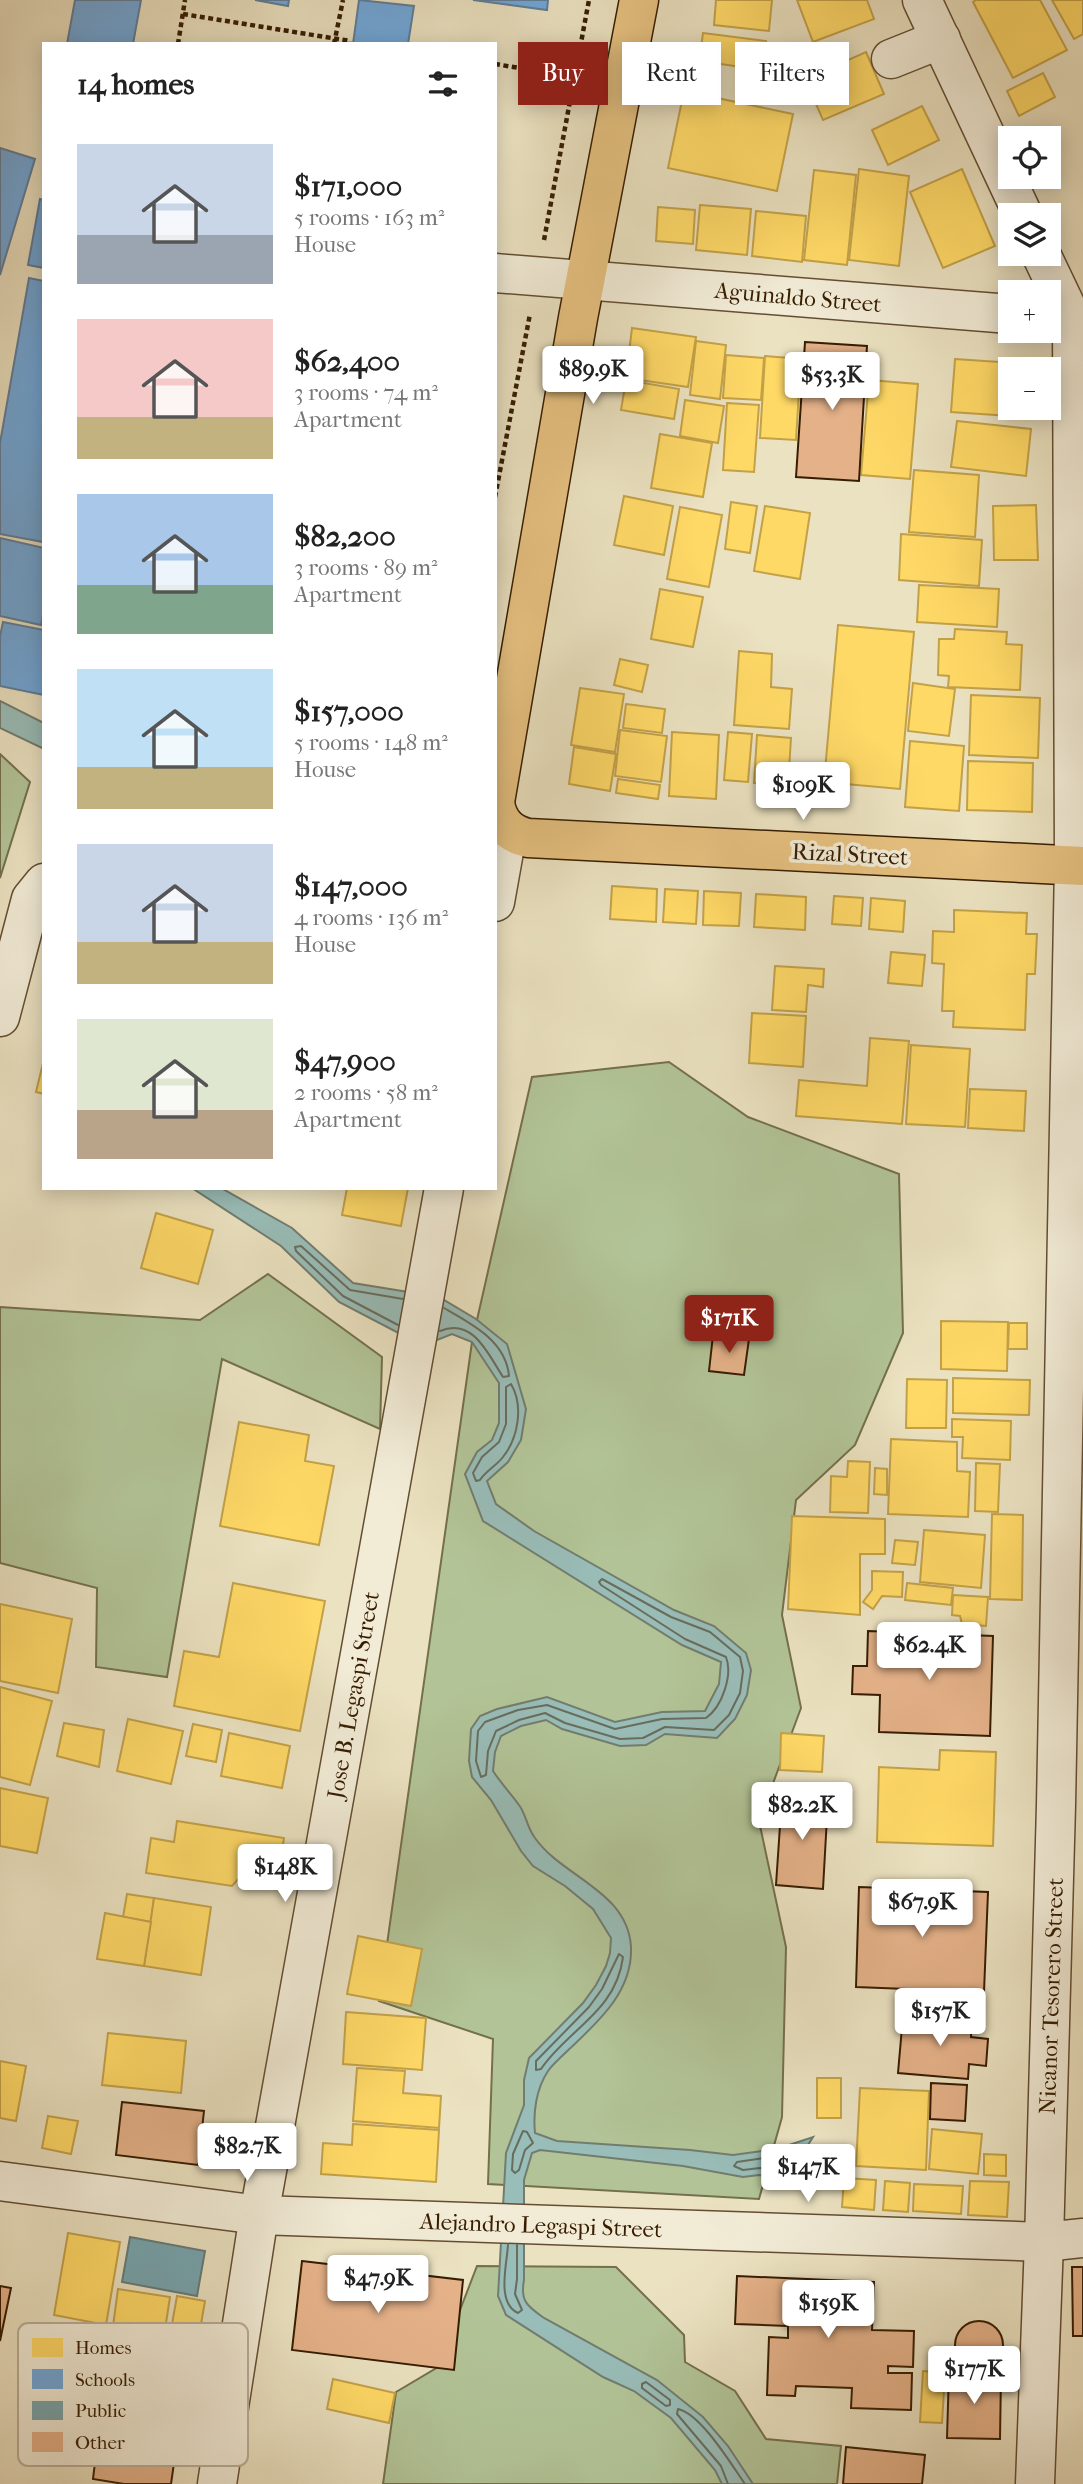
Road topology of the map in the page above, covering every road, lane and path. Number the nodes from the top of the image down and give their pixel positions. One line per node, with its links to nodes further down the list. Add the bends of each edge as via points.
1 (186, 0): 6 (path)
2 (342, 0): 8 (path)
3 (589, 0): 10 (path)
4 (639, 0): 19 (main road)
5 (922, 0): 7 (street)
6 (183, 14): 8 (path); 9 (path)
7 (941, 39): 11 (street); 15 (street)
8 (335, 41)
9 (178, 42)
10 (581, 42)
11 (891, 59)
12 (497, 64): 13 (path)
13 (518, 68)
14 (570, 105): 18 (path)
15 (1017, 203)
16 (1046, 266): 21 (street, Nicanor Tesorero Street)
17 (497, 273): 18 (street, Aguinaldo Street)
18 (537, 276): 19 (street, Aguinaldo Street); 22 (path)
19 (585, 280): 20 (street, Aguinaldo Street); 23 (main road)
20 (998, 313)
21 (1068, 318): 25 (street, Nicanor Tesorero Street)
22 (497, 486)
23 (499, 816): 24 (street); 25 (main road, Rizal Street, via 519,836 532,838)
24 (497, 859)
25 (1079, 865): 28 (street, Nicanor Tesorero Street)
26 (42, 885): 27 (street, via 31,899)
27 (0, 1017)
28 (1076, 1156): 30 (street, Nicanor Tesorero Street)
29 (444, 1190): 32 (street, Jose B. Legaspi Street)
30 (1070, 1806): 34 (street, Nicanor Tesorero Street)
31 (0, 2181): 32 (street, Alejandro Legaspi Street)
32 (259, 2214): 34 (street, Alejandro Legaspi Street); 35 (street, Jose B. Legaspi Street)
33 (1083, 2238): 34 (street, Alejandro Legaspi Street)
34 (1044, 2242): 38 (street, Nicanor Tesorero Street)
35 (242, 2323)
36 (220, 2466): 37 (street, Jose B. Legaspi Street)
37 (217, 2484)
38 (1035, 2484)

